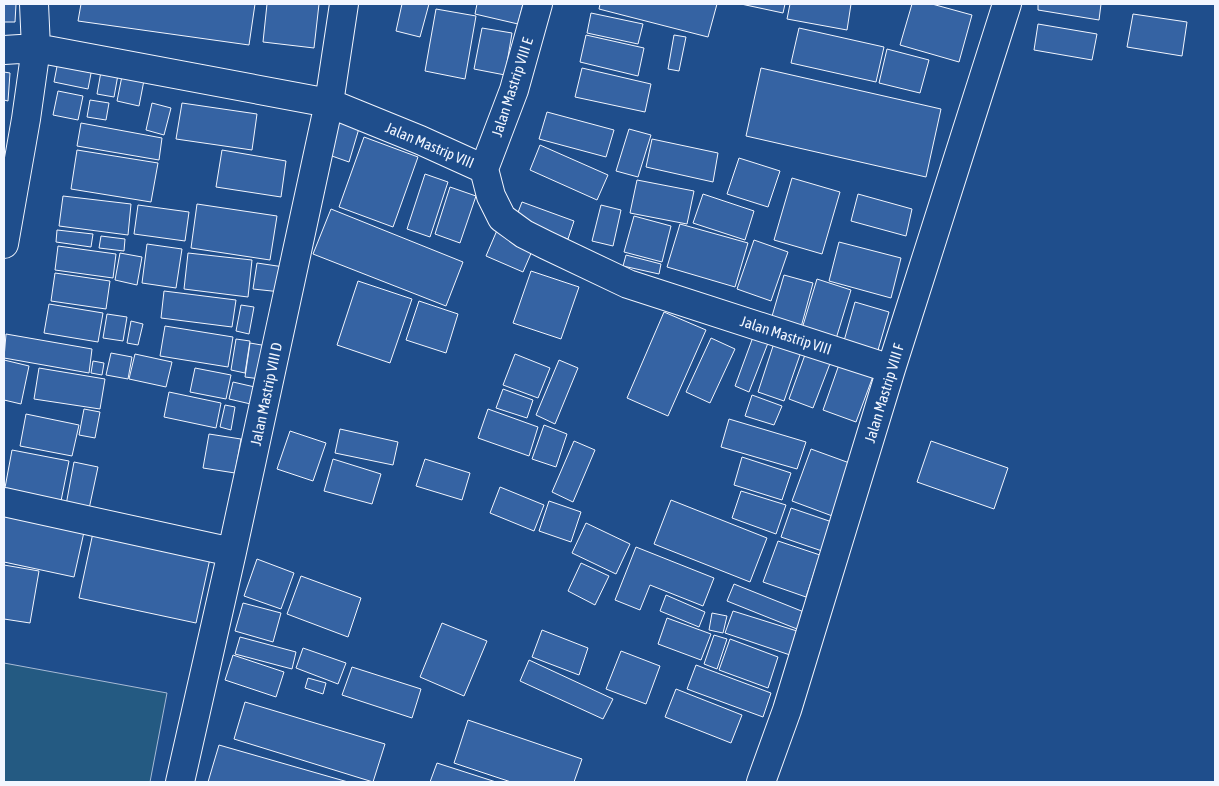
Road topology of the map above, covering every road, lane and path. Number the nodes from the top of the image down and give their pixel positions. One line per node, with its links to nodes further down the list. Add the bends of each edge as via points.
1 (34, 4): 5 (street)
2 (344, 4): 7 (street, Jalan Mastrip VIII D)
3 (538, 4): 8 (street, Jalan Mastrip VIII E, via 514,90)
4 (1007, 4): 10 (street, Jalan Mastrip VIII F)
5 (36, 48): 6 (street, Jalan Mastrip VIII); 7 (street, Jalan Mastrip VIII); 9 (street)
6 (4, 50)
7 (329, 103): 8 (street, Jalan Mastrip VIII); 12 (street, Jalan Mastrip VIII D)
8 (484, 169): 10 (street, Jalan Mastrip VIII, via 502,218 546,245 628,284)
9 (4, 244)
10 (891, 369): 14 (street, Jalan Mastrip VIII F, via 787,710)
11 (4, 502): 12 (street)
12 (232, 552): 13 (street, Jalan Mastrip VIII D)
13 (180, 782)
14 (761, 782)

